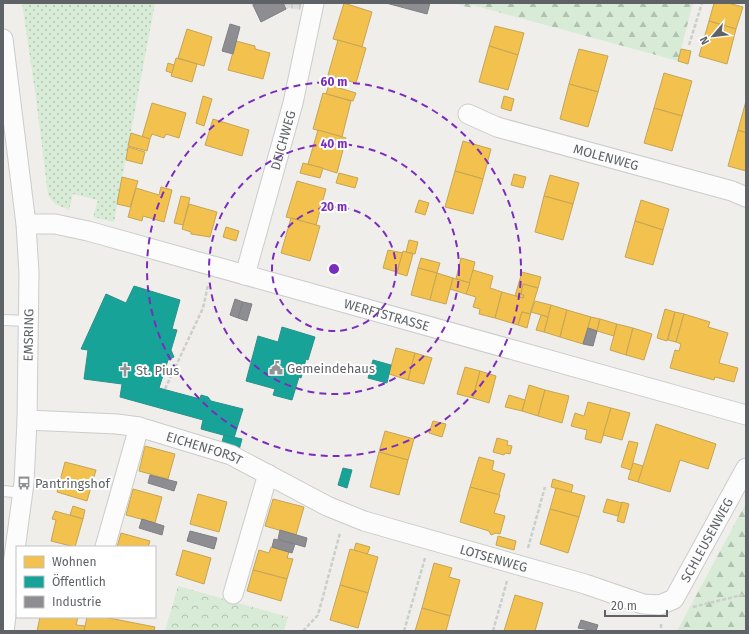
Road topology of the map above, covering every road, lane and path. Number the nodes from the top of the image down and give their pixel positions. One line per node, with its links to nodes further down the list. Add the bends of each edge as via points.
1 (314, 3): 8 (street, DEICHWEG, via 293,103)
2 (702, 3): 4 (path)
3 (3, 39): 7 (street, EMSRING)
4 (689, 45)
5 (468, 114): 6 (street, MOLENWEG, via 496,127 732,191)
6 (746, 197)
7 (26, 224): 8 (street, WERFTSTRASSE, via 55,224 88,231); 11 (street, EMSRING)
8 (246, 275): 13 (street, WERFTSTRASSE)
9 (203, 308): 12 (path)
10 (3, 320): 11 (lane)
11 (28, 321): 14 (street, EMSRING)
12 (165, 389)
13 (746, 415)
14 (27, 420): 15 (street, EICHENFORST); 20 (street, EMSRING)
15 (139, 427): 17 (street, EICHENFORST, via 231,455); 24 (street)
16 (746, 468): 28 (street, SCHLEUSENWEG)
17 (268, 474): 21 (street, EICHENFORST); 26 (street)
18 (544, 487): 25 (path)
19 (3, 491): 20 (lane)
20 (23, 493): 29 (street, EMSRING)
21 (327, 506): 22 (street, LOTSENWEG)
22 (344, 515): 23 (street, LOTSENWEG); 30 (path, via 318,615)
23 (430, 540): 25 (street, LOTSENWEG); 31 (path)
24 (104, 546)
25 (518, 565): 28 (street, LOTSENWEG, via 585,584 638,603 652,606); 32 (path)
26 (233, 594)
27 (746, 594): 28 (path, via 694,608)
28 (667, 602)
29 (4, 631)
30 (303, 631)
31 (404, 631)
32 (493, 631)

